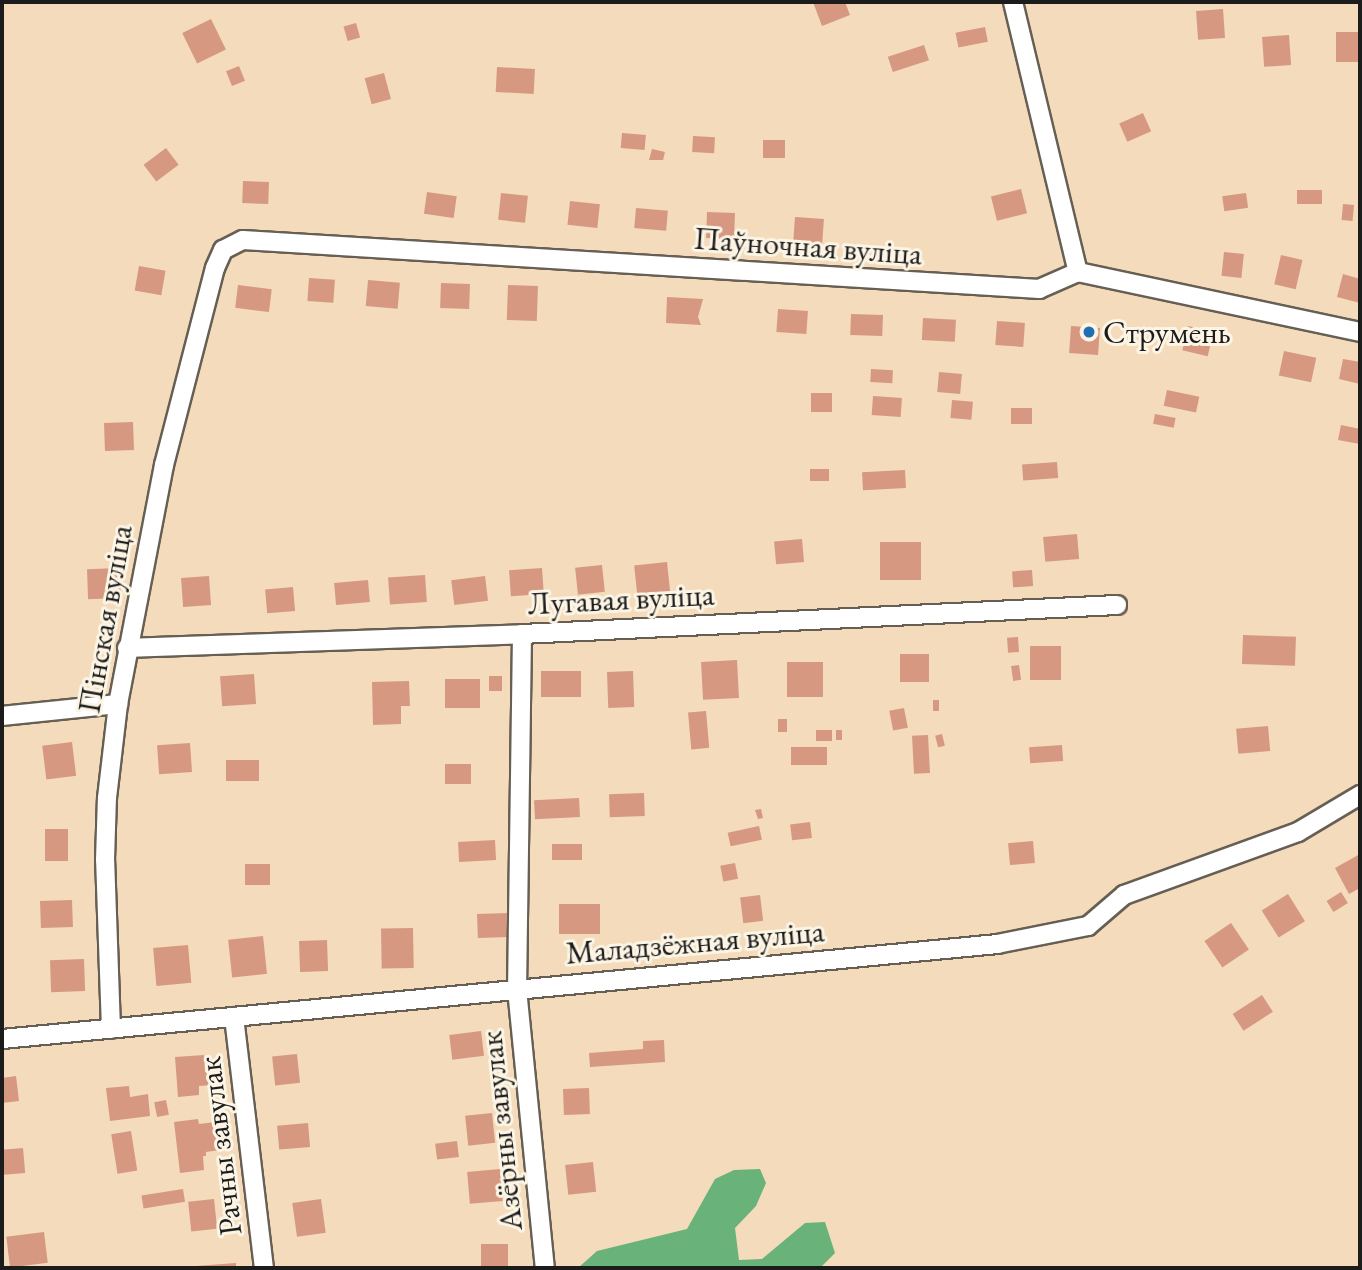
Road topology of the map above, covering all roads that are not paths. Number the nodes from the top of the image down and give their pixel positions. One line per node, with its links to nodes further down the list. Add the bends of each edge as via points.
1 (1013, 2): 3 (street)
2 (243, 240): 3 (street, Паўночная вуліца, via 1039,289); 7 (street, Пінская вуліца, via 223,250 215,268 164,465)
3 (1078, 272): 4 (street)
4 (1360, 332)
5 (1117, 605): 6 (street, Лугавая вуліца)
6 (522, 634): 7 (street, Лугавая вуліца); 11 (street, Азёрны завулак)
7 (127, 648): 8 (street, Пінская вуліца)
8 (118, 704): 9 (street); 13 (street, Пінская вуліца, via 105,860)
9 (2, 716)
10 (1360, 795): 11 (street, Маладзёжная вуліца, via 1297,832 1124,895 1088,926 997,944)
11 (517, 989): 12 (street, Маладзёжная вуліца); 16 (street, Азёрны завулак)
12 (234, 1017): 13 (street, Маладзёжная вуліца); 15 (street, Рачны завулак)
13 (111, 1029): 14 (street, Маладзёжная вуліца)
14 (2, 1039)
15 (264, 1268)
16 (545, 1268)

